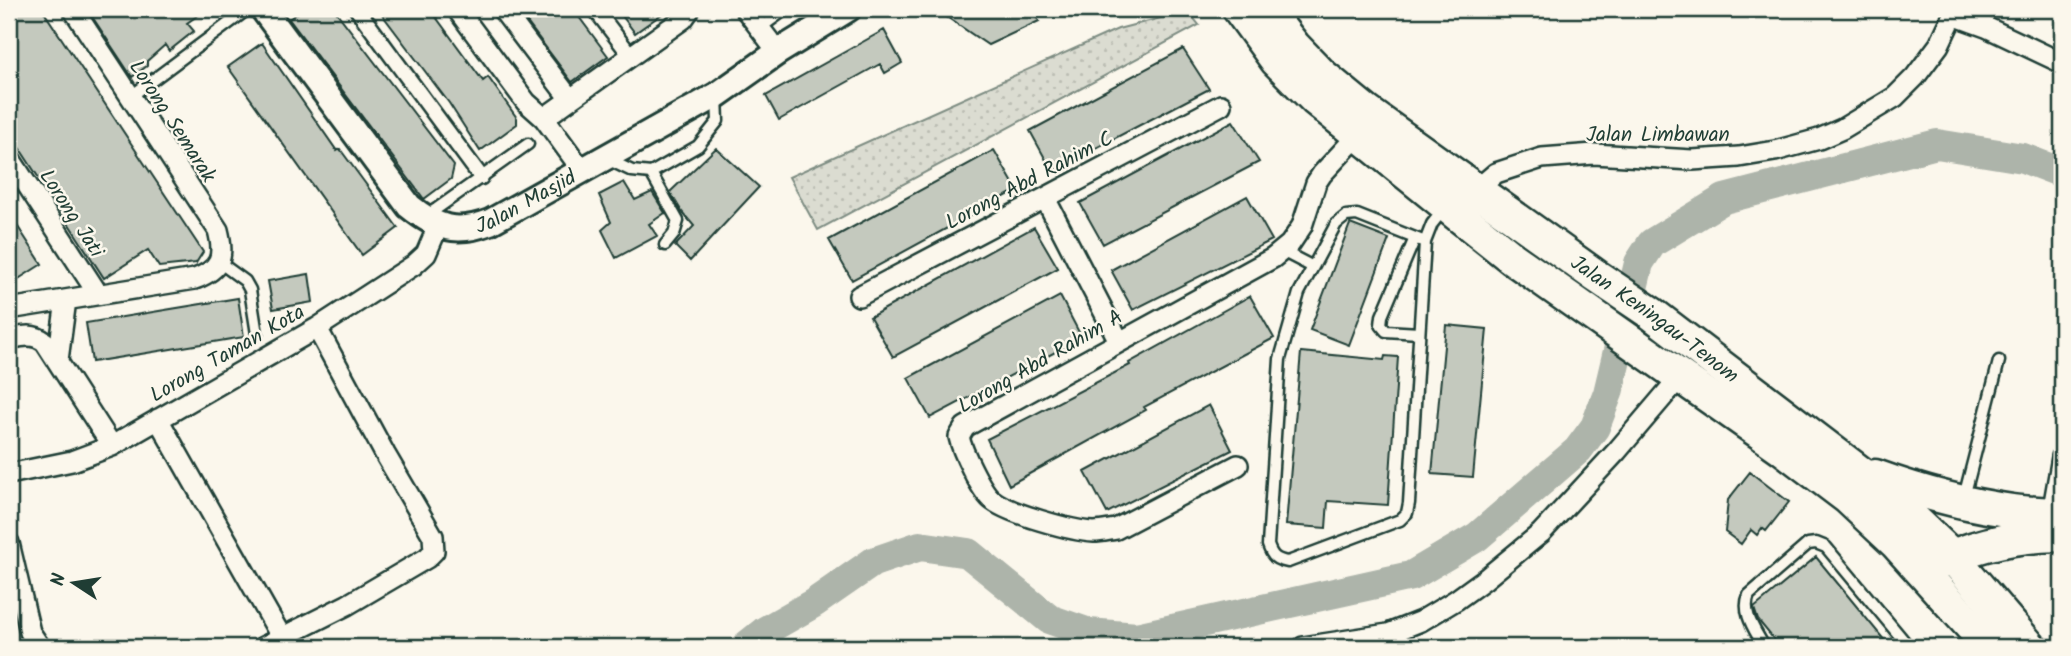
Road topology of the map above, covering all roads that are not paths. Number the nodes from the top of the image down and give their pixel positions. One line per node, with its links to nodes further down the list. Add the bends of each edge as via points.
1 (73, 9): 20 (street, Lorong Semarak)
2 (248, 9): 20 (lane)
3 (263, 9): 34 (street, via 409,206)
4 (357, 9): 30 (street)
5 (457, 9): 23 (street, via 526,102)
6 (502, 9): 21 (street)
7 (595, 9): 17 (street)
8 (690, 9): 17 (street)
9 (746, 9): 15 (street)
10 (786, 9): 15 (lane)
11 (848, 9): 16 (street, Jalan Masjid)
12 (1239, 9): 24 (main road, Jalan Keningau-Tenom, via 1277,61)
13 (1265, 9): 31 (main road, Jalan Keningau-Tenom, via 1322,75)
14 (1955, 12): 18 (street); 31 (street, Jalan Limbawan, via 1939,45 1895,97 1819,139 1727,158 1594,154 1542,158 1496,173)
15 (760, 28): 16 (street)
16 (778, 52): 19 (street, Jalan Masjid)
17 (631, 56): 21 (street)
18 (2062, 62)
19 (717, 95): 27 (street, Jalan Masjid); 29 (lane, via 718,121 698,146)
20 (130, 97): 38 (street, Lorong Semarak, via 218,230)
21 (570, 99): 23 (street)
22 (1220, 105): 32 (street, Lorong Abd Rahim C)
23 (544, 118): 28 (street)
24 (1359, 134): 33 (main road, Jalan Keningau-Tenom); 37 (street, Lorong Abd Rahim A, via 1316,183 1301,226)
25 (528, 144): 30 (lane)
26 (9, 157): 40 (street, Lorong Jati)
27 (605, 158): 28 (street, Jalan Masjid); 29 (lane, via 632,171)
28 (582, 170): 34 (street, Jalan Masjid, via 490,222 472,228)
29 (651, 173): 36 (lane, via 678,221)
30 (481, 177): 34 (lane)
31 (1476, 190): 55 (main road, Jalan Keningau-Tenom, via 1650,313)
32 (1045, 198): 41 (street, Lorong Abd Rahim C); 48 (street)
33 (1447, 206): 35 (lane); 51 (main road, Jalan Keningau-Tenom)
34 (431, 222): 44 (street, Lorong Taman Kota, via 426,254)
35 (1420, 240): 39 (lane, via 1357,215 1346,216 1336,224); 45 (lane); 45 (lane, via 1381,325 1386,331)
36 (665, 245)
37 (1282, 251): 39 (lane); 48 (street, Lorong Abd Rahim A)
38 (219, 262): 40 (street, via 195,279); 46 (lane, via 250,290)
39 (1313, 267): 45 (lane, via 1298,293 1280,359 1268,545 1277,560 1288,562 1400,520 1407,513)
40 (98, 294): 42 (street)
41 (859, 296)
42 (66, 300): 43 (street); 49 (street)
43 (9, 309)
44 (317, 328): 52 (street, Lorong Taman Kota); 65 (street, via 433,536 435,551)
45 (1419, 333)
46 (257, 334)
47 (9, 338): 49 (street, via 38,337)
48 (1119, 341): 54 (street, Lorong Abd Rahim A, via 965,427 959,437 962,449 989,497 1003,508 1096,532 1116,529)
49 (58, 360): 53 (street)
50 (1999, 362): 58 (lane)
51 (1680, 377): 63 (main road, Jalan Keningau-Tenom, via 1849,498); 68 (street, via 1541,533 1456,600 1388,634)
52 (158, 419): 53 (street, Lorong Taman Kota); 65 (street)
53 (112, 446): 57 (street, Lorong Taman Kota, via 72,461)
54 (1238, 465)
55 (1857, 469): 58 (main road); 62 (main road, Jalan Keningau-Tenom)
56 (2061, 470): 59 (street)
57 (9, 474)
58 (1963, 501): 60 (main road)
59 (2059, 521): 60 (main road)
60 (2019, 524): 62 (main road, via 1964,550); 64 (main road, via 1993,569)
61 (9, 543): 66 (street, via 30,632)
62 (1942, 545): 63 (main road); 64 (main road, Jalan Keningau-Tenom)
63 (1912, 561): 64 (main road, Jalan Keningau-Tenom)
64 (1988, 636): 71 (main road, Jalan Keningau-Tenom)
65 (282, 638): 67 (street)
66 (38, 646)
67 (263, 647)
68 (1303, 647)
69 (1764, 647): 70 (lane, via 1745,602 1808,544 1816,542 1826,547)
70 (1909, 647)
71 (2030, 647)

